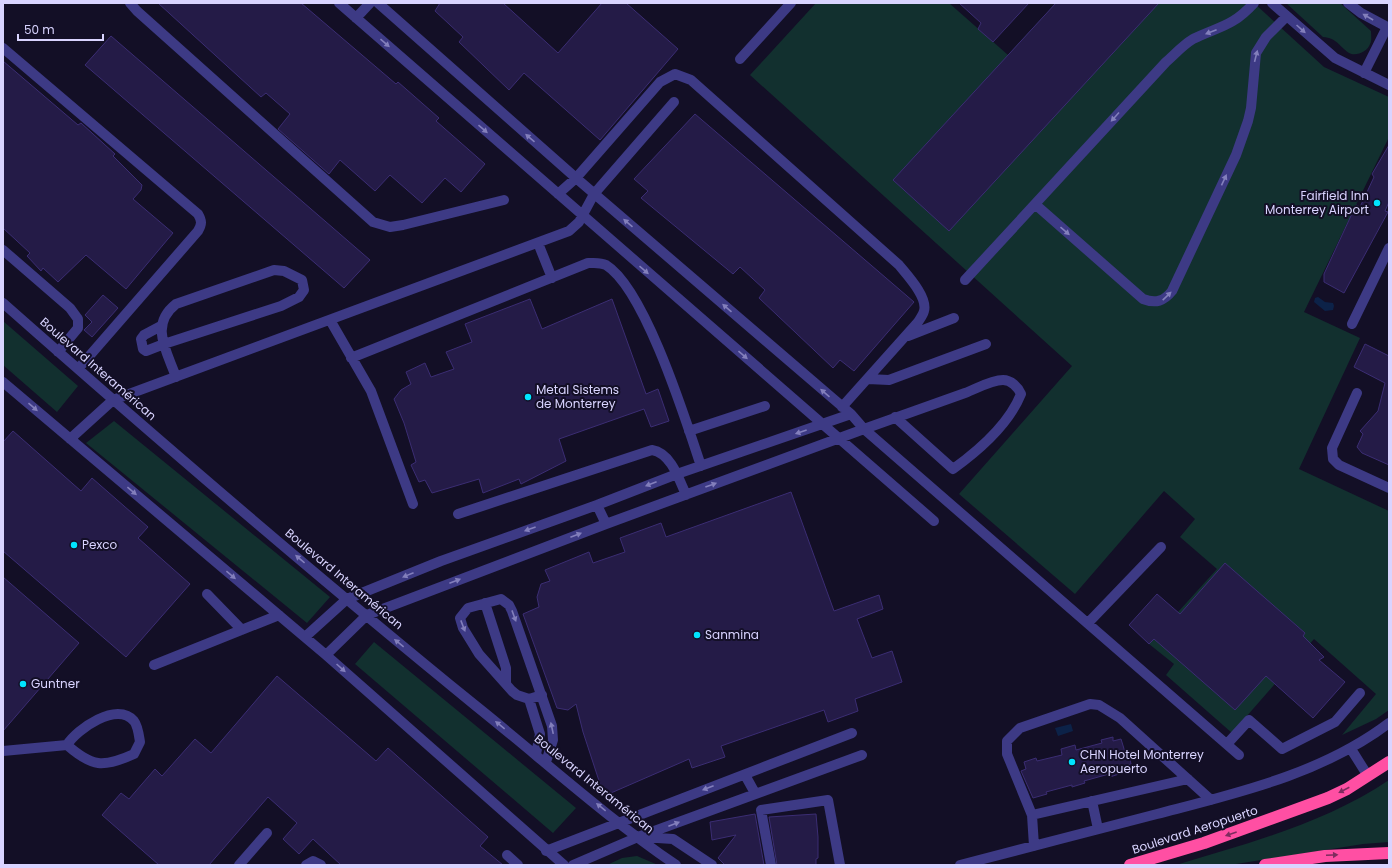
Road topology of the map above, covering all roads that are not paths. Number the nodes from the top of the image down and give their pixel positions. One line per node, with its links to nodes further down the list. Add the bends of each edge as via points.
1 (130, 3): 20 (street, via 148,22 372,222 390,227 403,225)
2 (339, 3): 10 (street)
3 (370, 3): 10 (street)
4 (378, 3): 17 (street, one-way to 4)
5 (791, 3): 13 (street)
6 (1254, 3): 21 (street, one-way to 21, via 1233,23 1183,45)
7 (1272, 3): 9 (street)
8 (1348, 3): 11 (street, one-way to 8)
9 (1287, 16): 14 (street, one-way to 14, via 1335,58); 21 (street, one-way to 9, via 1143,299 1161,302 1172,291 1236,155 1251,108 1256,53 1266,37)
10 (356, 18): 18 (street, one-way to 18)
11 (1388, 27): 14 (street)
12 (3, 48): 38 (street, via 198,214 201,220 198,230)
13 (740, 59)
14 (1364, 73): 15 (street)
15 (1389, 85)
16 (674, 102): 19 (street)
17 (576, 178): 18 (street); 19 (street); 33 (street, via 660,82 675,74 683,75 729,112 899,265 912,280 924,302 924,310)
18 (558, 194): 22 (street)
19 (594, 194): 22 (street); 45 (street, one-way to 19)
20 (504, 200)
21 (1036, 205): 27 (street)
22 (582, 216): 23 (street, via 569,231); 48 (street, one-way to 48)
23 (538, 243): 26 (street); 30 (street)
24 (1389, 248): 31 (street)
25 (3, 250): 36 (street, via 70,308 78,319 78,328)
26 (552, 278): 37 (street); 50 (street, via 588,263 598,263 615,273 638,304 657,343)
27 (965, 280)
28 (3, 303): 36 (street, Boulevard Interamérican)
29 (954, 318): 33 (street)
30 (330, 320): 37 (street); 39 (street)
31 (1352, 324)
32 (161, 326): 34 (street); 34 (street, via 141,339 146,351); 34 (street, via 163,318 176,304 274,270 279,269 302,280 304,290 299,297 281,306)
33 (906, 337): 40 (street)
34 (164, 344): 39 (street)
35 (986, 344): 40 (street, via 889,380)
36 (58, 352): 38 (street, Boulevard Interamérican)
37 (351, 358): 57 (street, via 371,391)
38 (78, 369): 43 (street, Boulevard Interamérican)
39 (176, 376): 43 (street)
40 (868, 379): 45 (street)
41 (3, 382): 52 (street, one-way to 52)
42 (1357, 393): 55 (street, via 1332,448 1332,459)
43 (113, 400): 52 (street); 64 (street, Boulevard Interamérican, one-way to 43)
44 (765, 406): 50 (street)
45 (842, 407): 46 (street)
46 (851, 414): 48 (street); 49 (street)
47 (896, 418): 47 (street, via 1003,380 1012,383 1021,394 1013,410 976,452 953,469); 49 (street)
48 (824, 425): 51 (street); 53 (street, one-way to 53)
49 (864, 429): 51 (street); 68 (street)
50 (689, 431): 53 (street)
51 (840, 438): 56 (street, one-way to 51); 60 (street)
52 (70, 439): 67 (street, one-way to 67)
53 (701, 466): 54 (street)
54 (677, 474): 56 (street); 58 (street, one-way to 58); 59 (street, via 666,456 652,450)
55 (1389, 488)
56 (686, 494): 61 (street)
57 (413, 504)
58 (598, 505): 61 (street); 64 (street, one-way to 64, via 441,561)
59 (458, 514)
60 (934, 521)
61 (606, 524): 66 (street, one-way to 61)
62 (1161, 547): 68 (street)
63 (207, 594): 69 (street)
64 (347, 599): 66 (street, Boulevard Interamérican); 70 (street)
65 (485, 603): 73 (street, via 506,668); 73 (street, one-way to 73, via 468,608 460,618 461,622 479,654); 75 (street, one-way to 75, via 502,599 509,606)
66 (367, 615): 71 (street); 83 (street, Boulevard Interamérican, one-way to 66)
67 (279, 616): 69 (street); 70 (street)
68 (1088, 623): 79 (street)
69 (242, 630): 72 (street)
70 (305, 637): 71 (street)
71 (326, 654): 100 (street, one-way to 100)
72 (154, 665)
73 (506, 682): 76 (street, via 517,695)
74 (1360, 693): 79 (street, via 1335,722 1282,749 1249,720)
75 (542, 695): 76 (street); 86 (street, one-way to 75, via 554,733)
76 (529, 699): 83 (street, via 540,734)
77 (1389, 723): 81 (street)
78 (852, 733): 88 (street)
79 (1227, 744): 85 (street)
80 (67, 745): 80 (street, via 89,762 107,765 134,754 140,742 135,722 125,715 112,716 88,724 73,735); 82 (street)
81 (1351, 749): 89 (street); 92 (street, via 1296,773)
82 (3, 751)
83 (536, 754): 86 (street, Boulevard Interamérican)
84 (862, 754): 91 (street)
85 (1239, 755)
86 (546, 762): 95 (street, Boulevard Interamérican, one-way to 86)
87 (1389, 762): 89 (highway, Boulevard Aeropuerto)
88 (745, 775): 91 (street); 95 (street, one-way to 95)
89 (1368, 776): 114 (highway, Boulevard Aeropuerto, one-way to 114, via 1328,798 1268,821)
90 (1188, 779): 92 (street); 93 (street); 94 (street, via 1109,710 1090,704 1020,728 1007,741 1007,754)
91 (754, 793): 98 (street, one-way to 91)
92 (1211, 800): 96 (street)
93 (1092, 801): 94 (street); 96 (street)
94 (1032, 815): 99 (street)
95 (620, 822): 98 (street, Boulevard Interamérican); 100 (street)
96 (1098, 829): 99 (street)
97 (267, 834): 103 (street)
98 (638, 837): 108 (street); 109 (street, Boulevard Interamérican); 110 (street, via 673,839)
99 (1034, 846): 113 (street)
100 (546, 851): 107 (street)
101 (1389, 853): 115 (highway, one-way to 101, via 1325,856)
102 (507, 855): 106 (street)
103 (239, 865)
104 (306, 865): 105 (street, via 313,861)
105 (321, 865)
106 (518, 865)
107 (564, 865)
108 (573, 865)
109 (676, 865)
110 (712, 865)
111 (771, 865): 112 (street, via 761,810 828,800)
112 (840, 865)
113 (960, 865)
114 (1130, 865)
115 (1265, 865)

